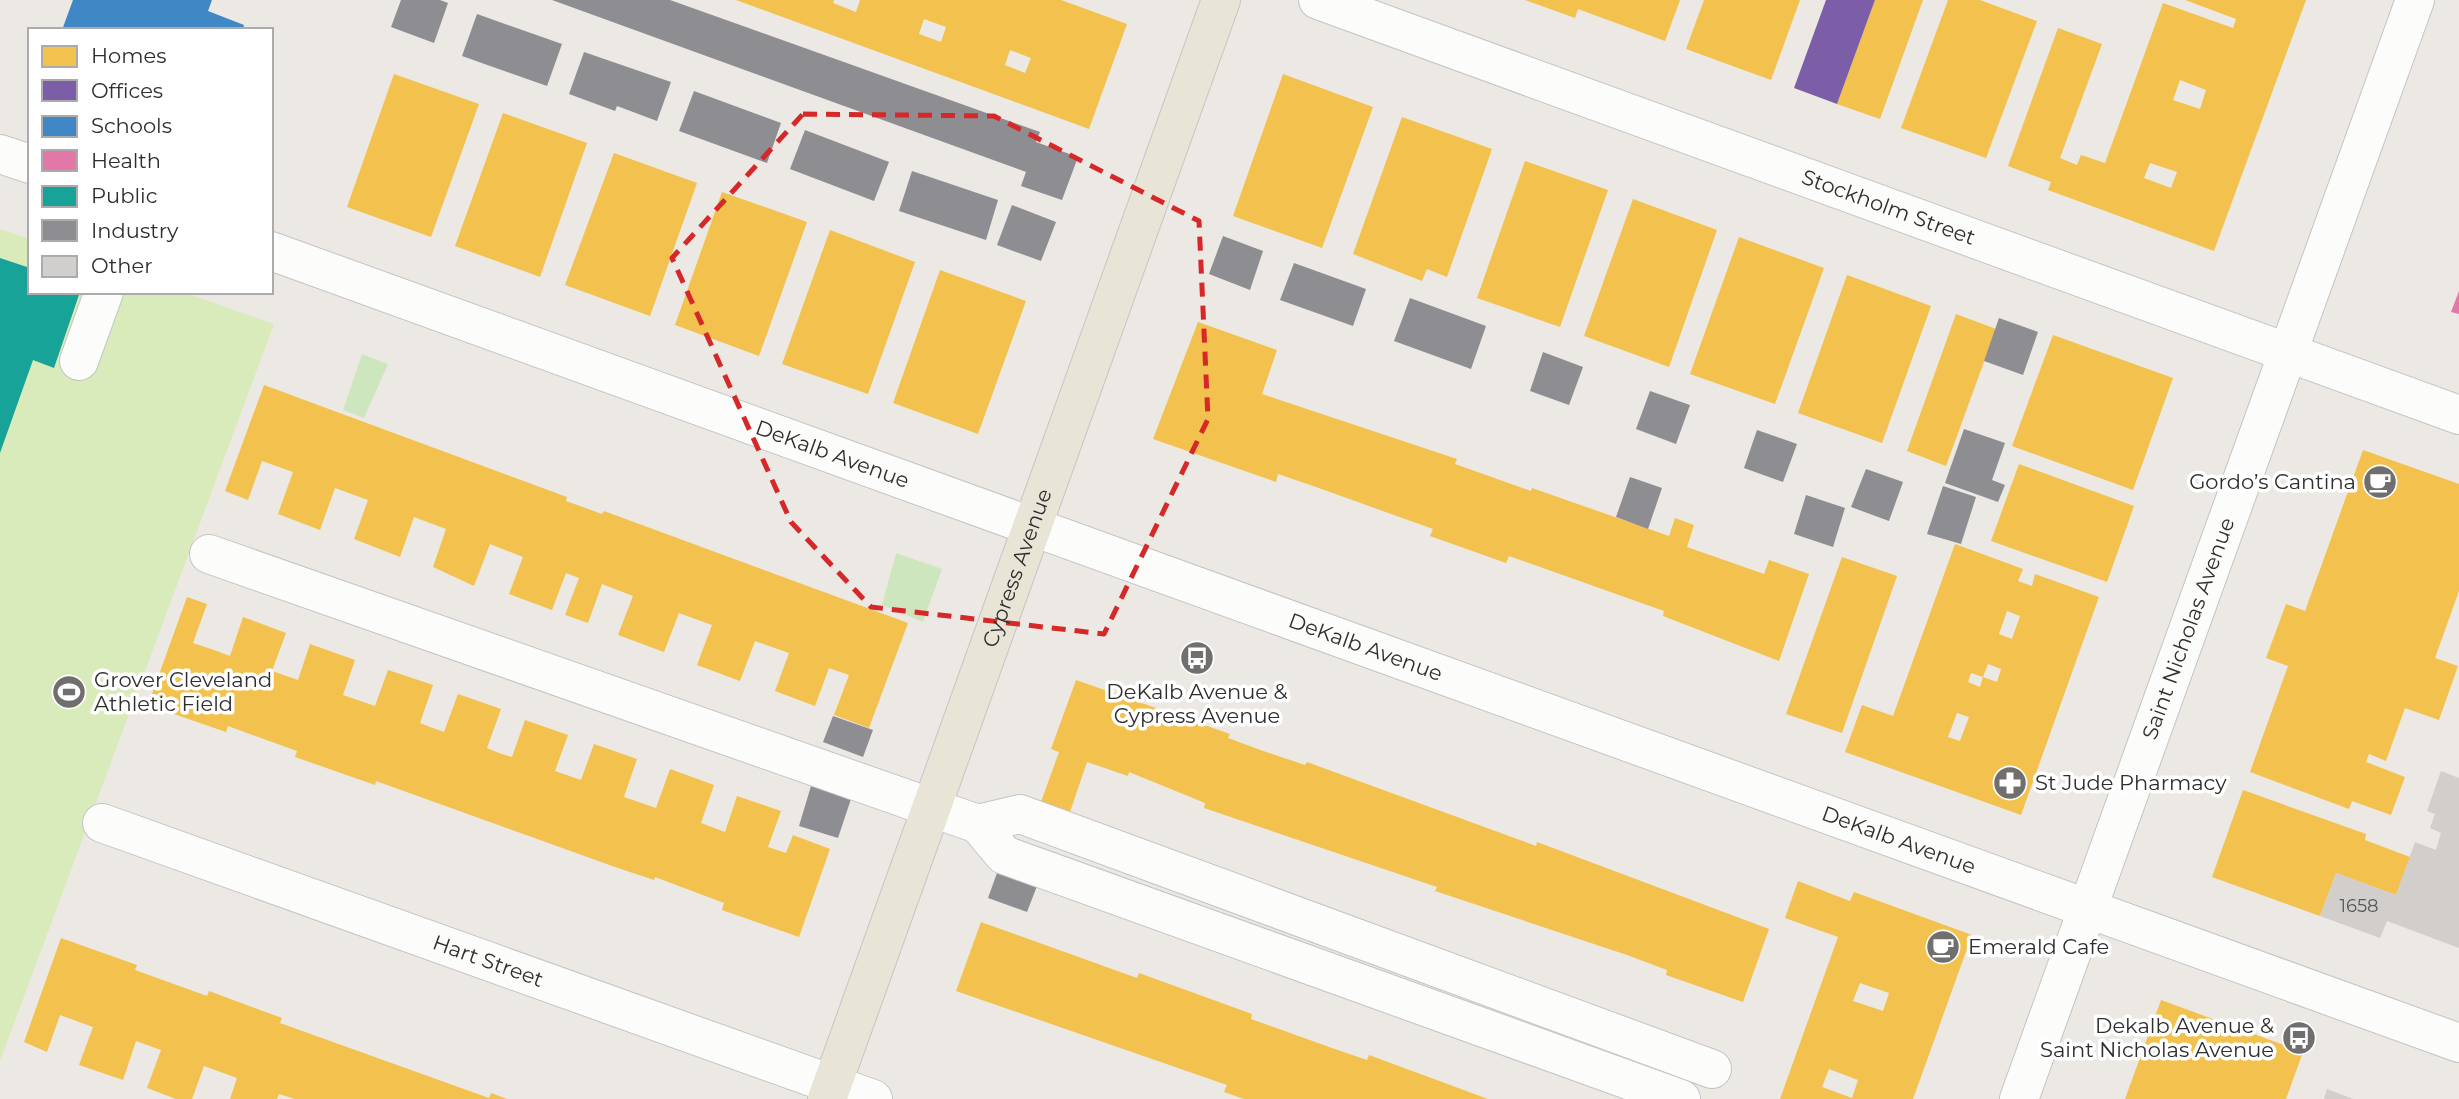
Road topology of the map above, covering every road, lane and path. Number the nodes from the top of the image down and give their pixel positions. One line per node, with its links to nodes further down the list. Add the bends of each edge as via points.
1 (1221, 0): 11 (main road, Cypress Avenue)
2 (1318, 0): 8 (street, Stockholm Street)
3 (2415, 0): 8 (street, Saint Nicholas Avenue)
4 (0, 153): 5 (street)
5 (28, 163)
6 (273, 252): 11 (street, DeKalb Avenue)
7 (103, 294): 9 (street)
8 (2287, 353): 10 (street, Stockholm Street); 16 (street, Saint Nicholas Avenue)
9 (79, 361)
10 (2459, 415)
11 (1033, 526): 13 (main road, Cypress Avenue); 16 (street, DeKalb Avenue)
12 (209, 554): 13 (street)
13 (932, 808): 15 (street); 19 (main road, Cypress Avenue)
14 (102, 823): 19 (street, Hart Street)
15 (978, 824): 18 (street, via 1020,814); 21 (street, via 1004,855)
16 (2088, 909): 17 (street, DeKalb Avenue); 22 (street, Saint Nicholas Avenue)
17 (2459, 1043)
18 (1712, 1069)
19 (829, 1092): 20 (street, Hart Street)
20 (873, 1099)
21 (1681, 1099)
22 (2019, 1099)

